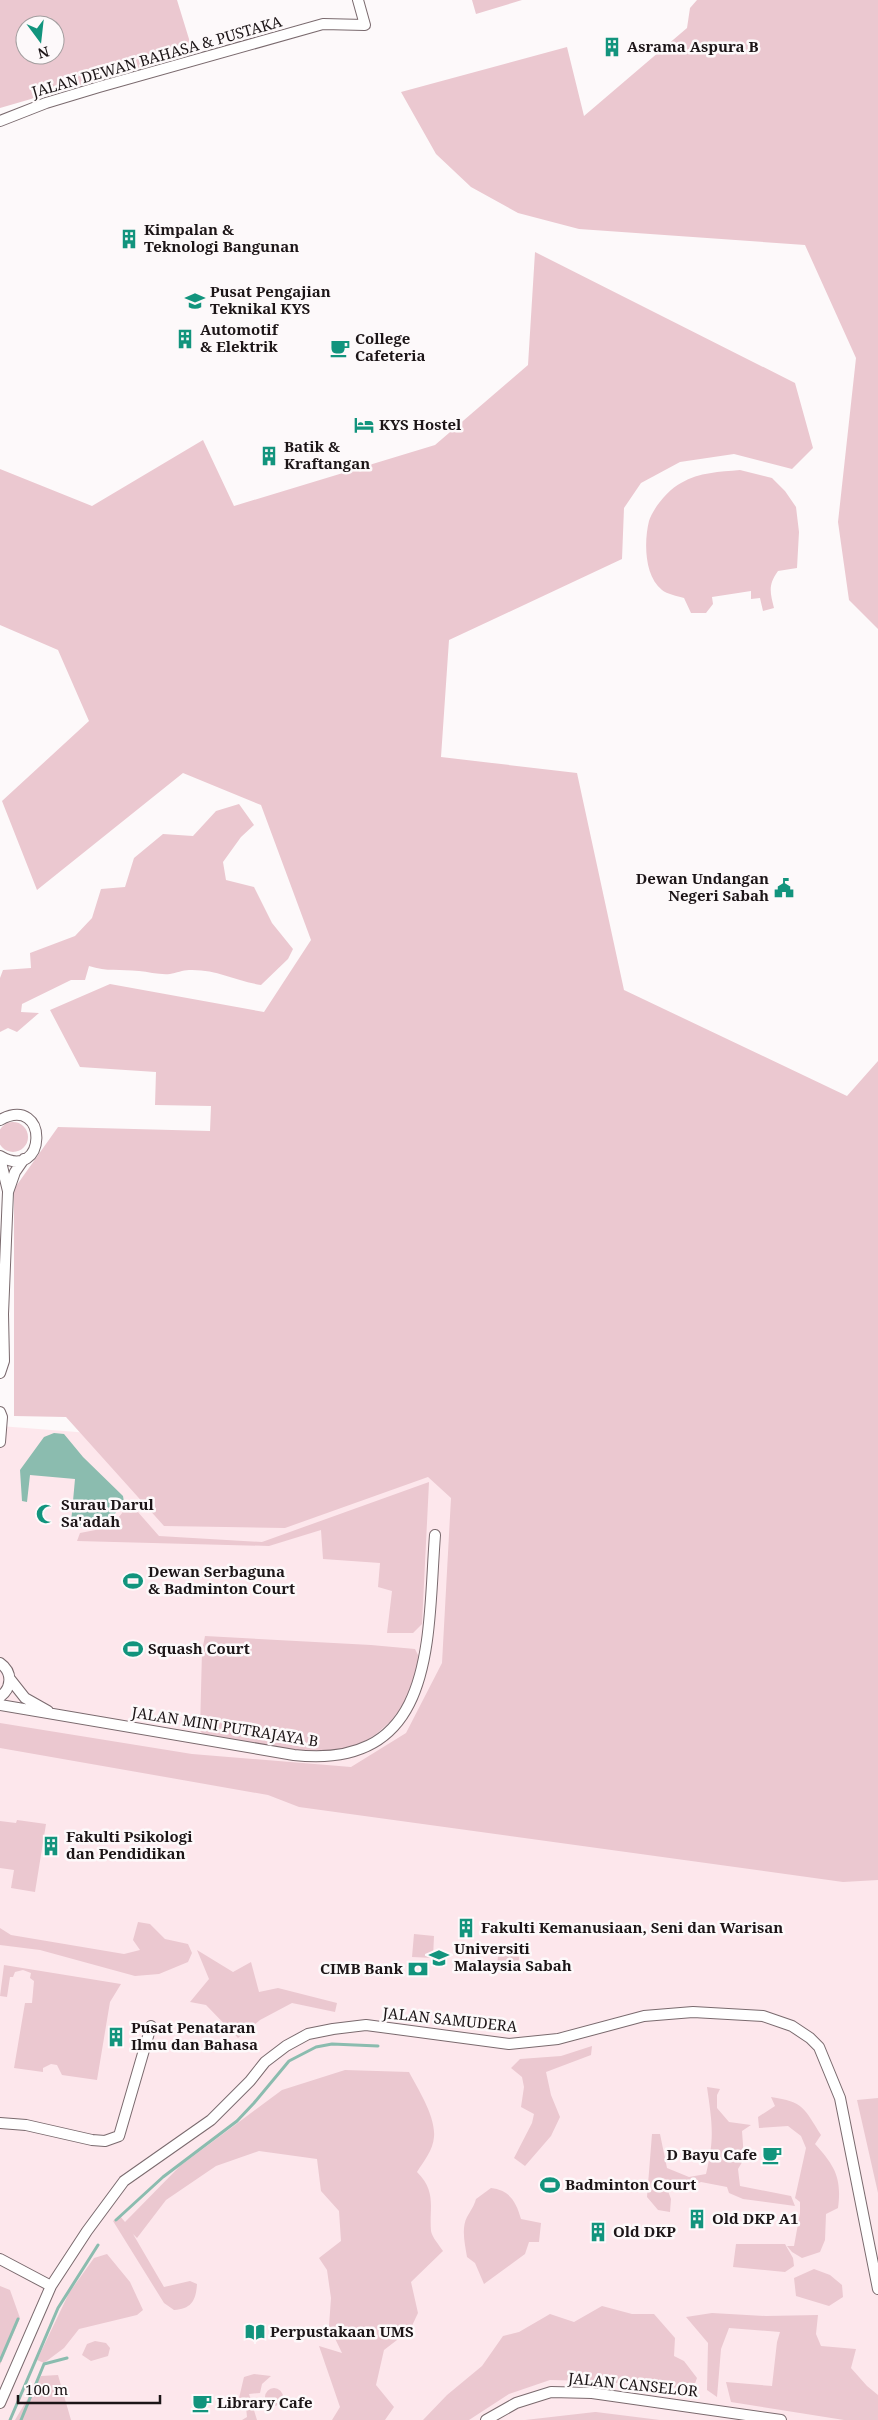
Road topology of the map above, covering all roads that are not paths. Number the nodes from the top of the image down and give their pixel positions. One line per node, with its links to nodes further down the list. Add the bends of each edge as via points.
1 (358, 0): 2 (street, JALAN DEWAN BAHASA & PUSTAKA, via 365,25 323,24 46,103)
2 (0, 122)
3 (0, 1120): 5 (street, via 16,1115 24,1117 37,1131 38,1141 33,1152)
4 (0, 1157): 5 (street, via 11,1161); 6 (street)
5 (24, 1159): 6 (street)
6 (8, 1192): 7 (street)
7 (2, 1316): 8 (street, via 4,1361)
8 (0, 1373)
9 (0, 1412): 10 (street)
10 (0, 1442)
11 (435, 1535): 16 (street, JALAN MINI PUTRAJAYA B, via 421,1678 412,1703 383,1738 369,1747 344,1755 316,1758)
12 (1, 1663): 13 (street)
13 (10, 1679): 14 (street, via 8,1689); 16 (street, via 25,1698)
14 (0, 1697)
15 (0, 1705): 16 (street, JALAN MINI PUTRAJAYA B)
16 (54, 1714)
17 (151, 2026): 18 (street, via 119,2136 92,2140 26,2125)
18 (0, 2123)
19 (0, 2259): 20 (street)
20 (51, 2286): 21 (street, JALAN SAMUDERA, via 124,2181 211,2120 265,2062 308,2034 366,2025 518,2044 558,2039 644,2016 693,2012 763,2016 792,2026 819,2047 840,2098); 22 (street, JALAN SAMUDERA)
21 (878, 2289)
22 (0, 2403)
23 (486, 2420): 24 (street, JALAN CANSELOR, via 516,2403 551,2392 592,2393)
24 (781, 2420)

